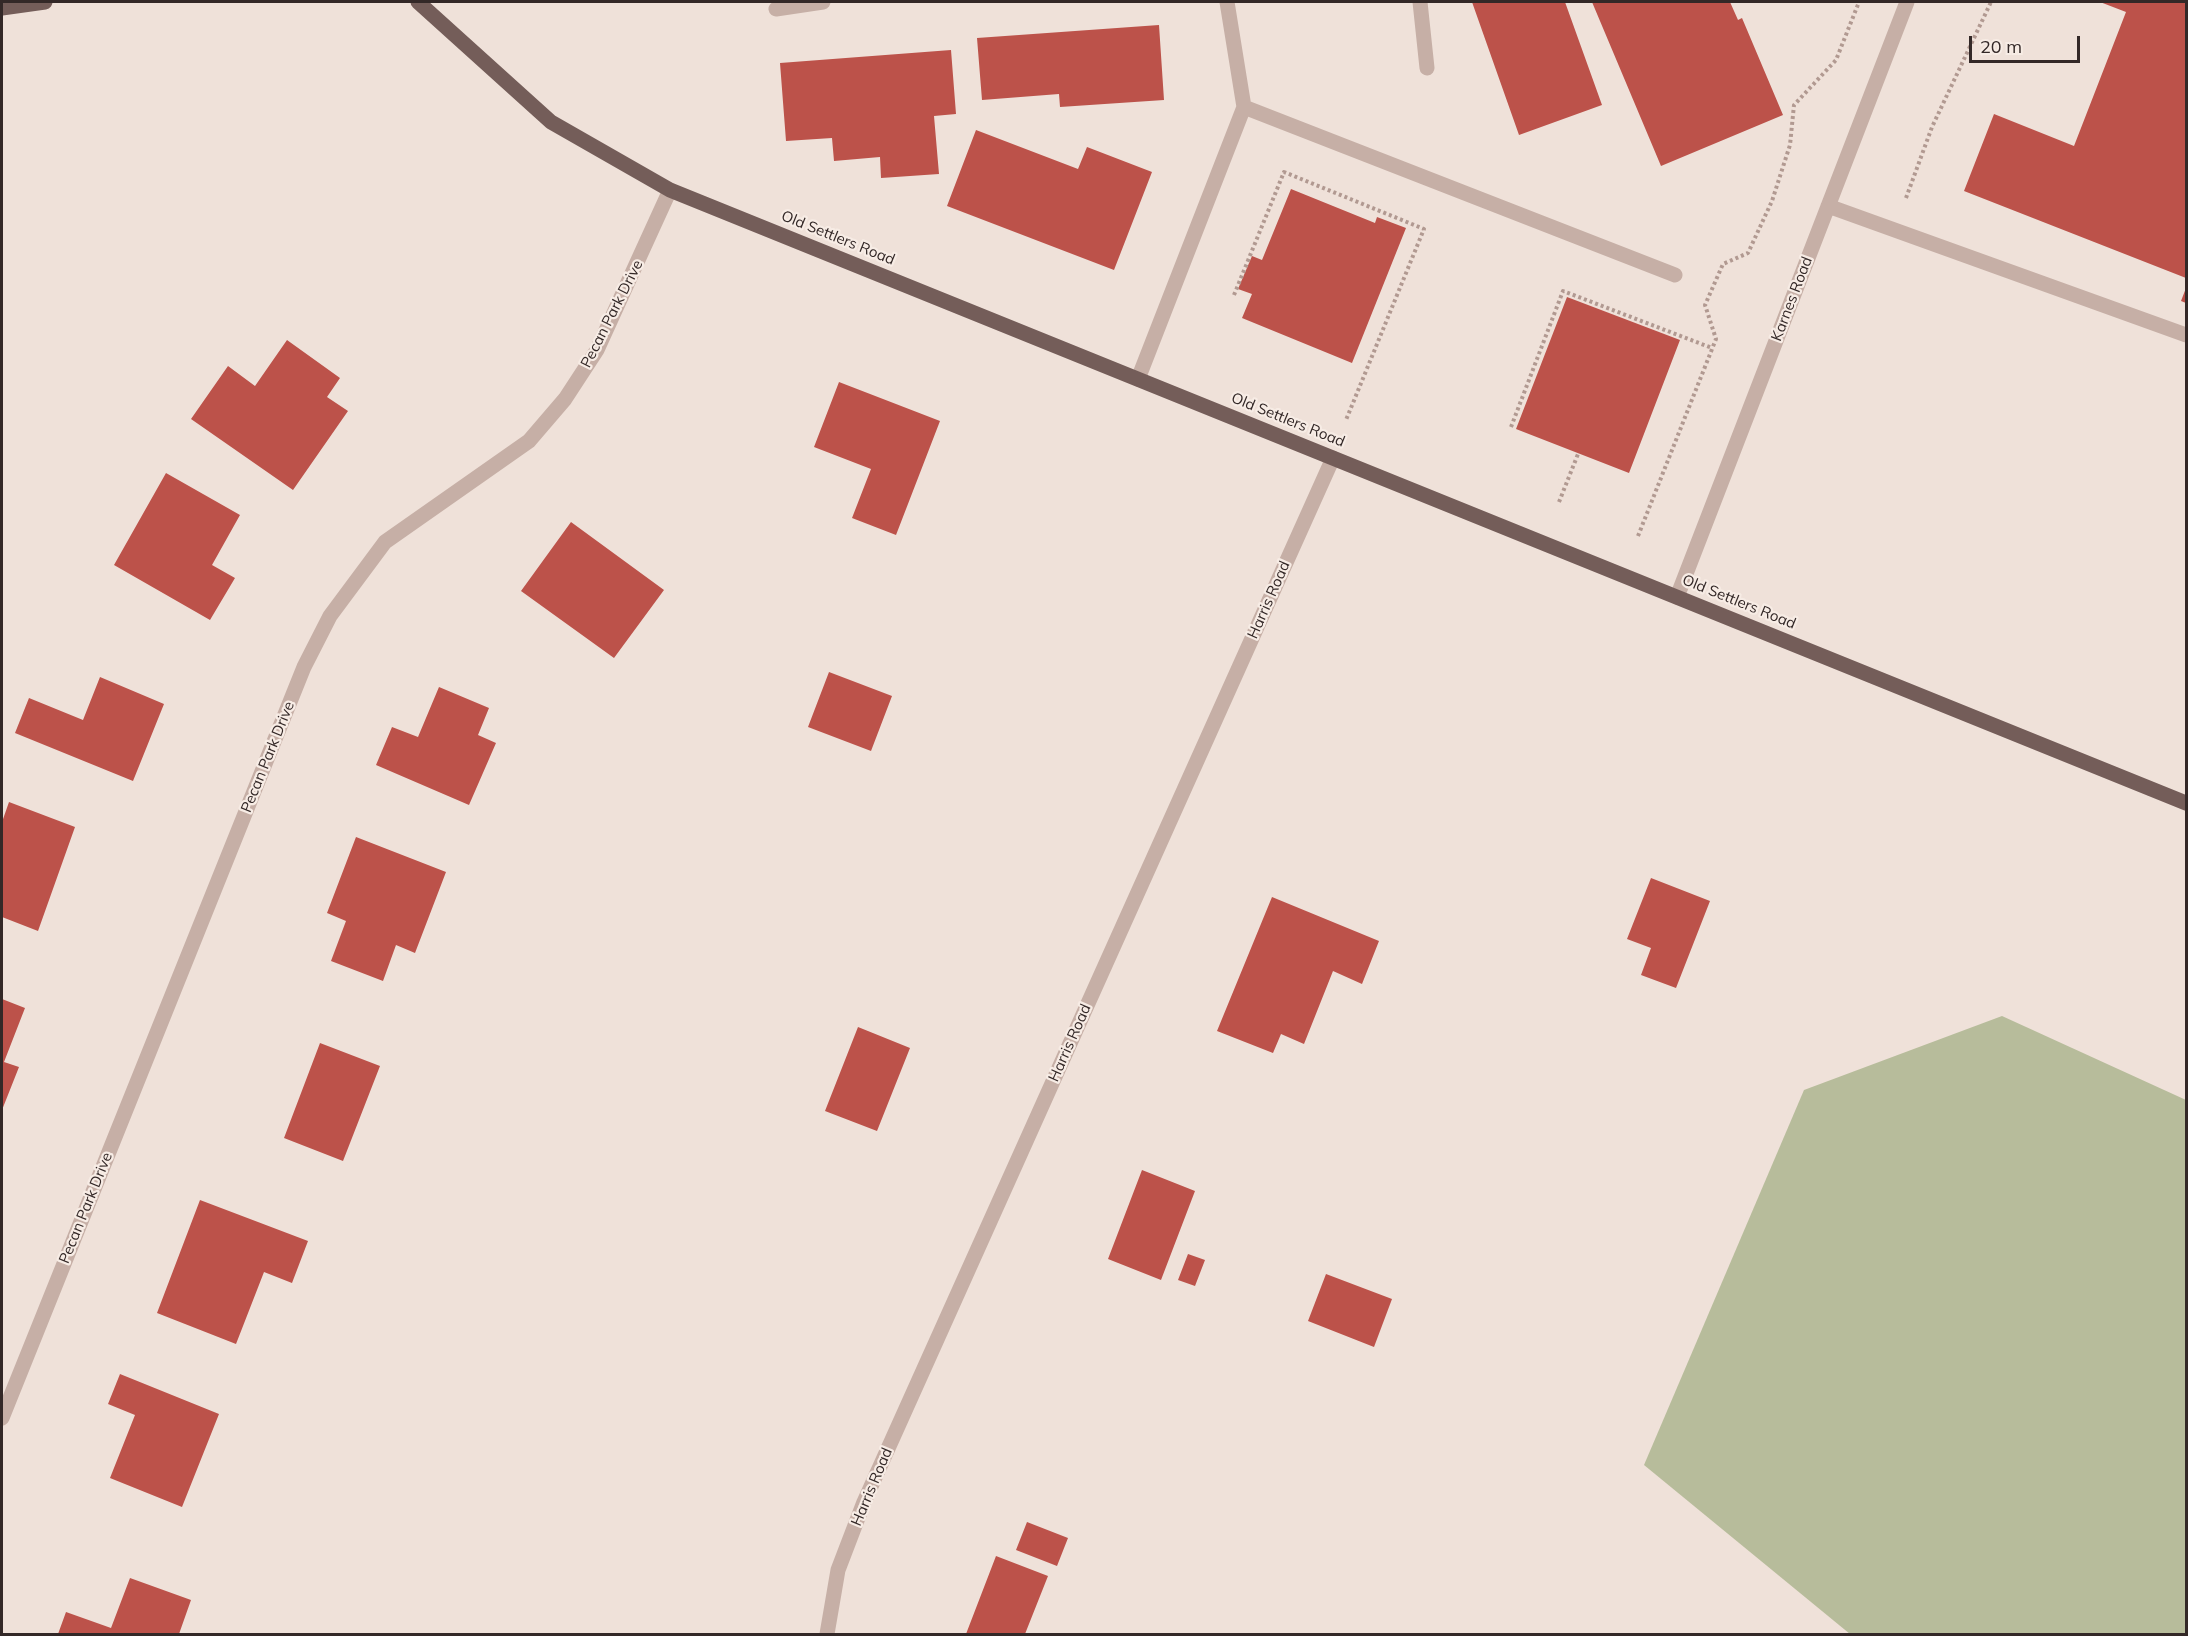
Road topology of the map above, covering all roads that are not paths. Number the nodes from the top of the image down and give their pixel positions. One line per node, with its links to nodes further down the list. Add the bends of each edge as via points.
1 (45, 2): 7 (main road)
2 (418, 2): 11 (main road, Old Settlers Road, via 551,122)
3 (823, 2): 8 (street)
4 (1227, 2): 10 (street)
5 (1420, 2): 9 (street)
6 (1907, 2): 12 (street, Karnes Road)
7 (2, 8)
8 (776, 9)
9 (1427, 68)
10 (1244, 107): 13 (street); 15 (street)
11 (670, 190): 15 (main road, Old Settlers Road); 19 (street, Pecan Park Drive, via 597,350 565,399 529,441 385,542 330,616 300,678)
12 (1828, 206): 14 (street); 17 (street, Karnes Road)
13 (1675, 275)
14 (2187, 335)
15 (1138, 379): 16 (main road, Old Settlers Road)
16 (1333, 458): 17 (main road, Old Settlers Road); 20 (street, Harris Road, via 864,1502 838,1570)
17 (1677, 597): 18 (main road, Old Settlers Road)
18 (2187, 803)
19 (2, 1419)
20 (827, 1635)

